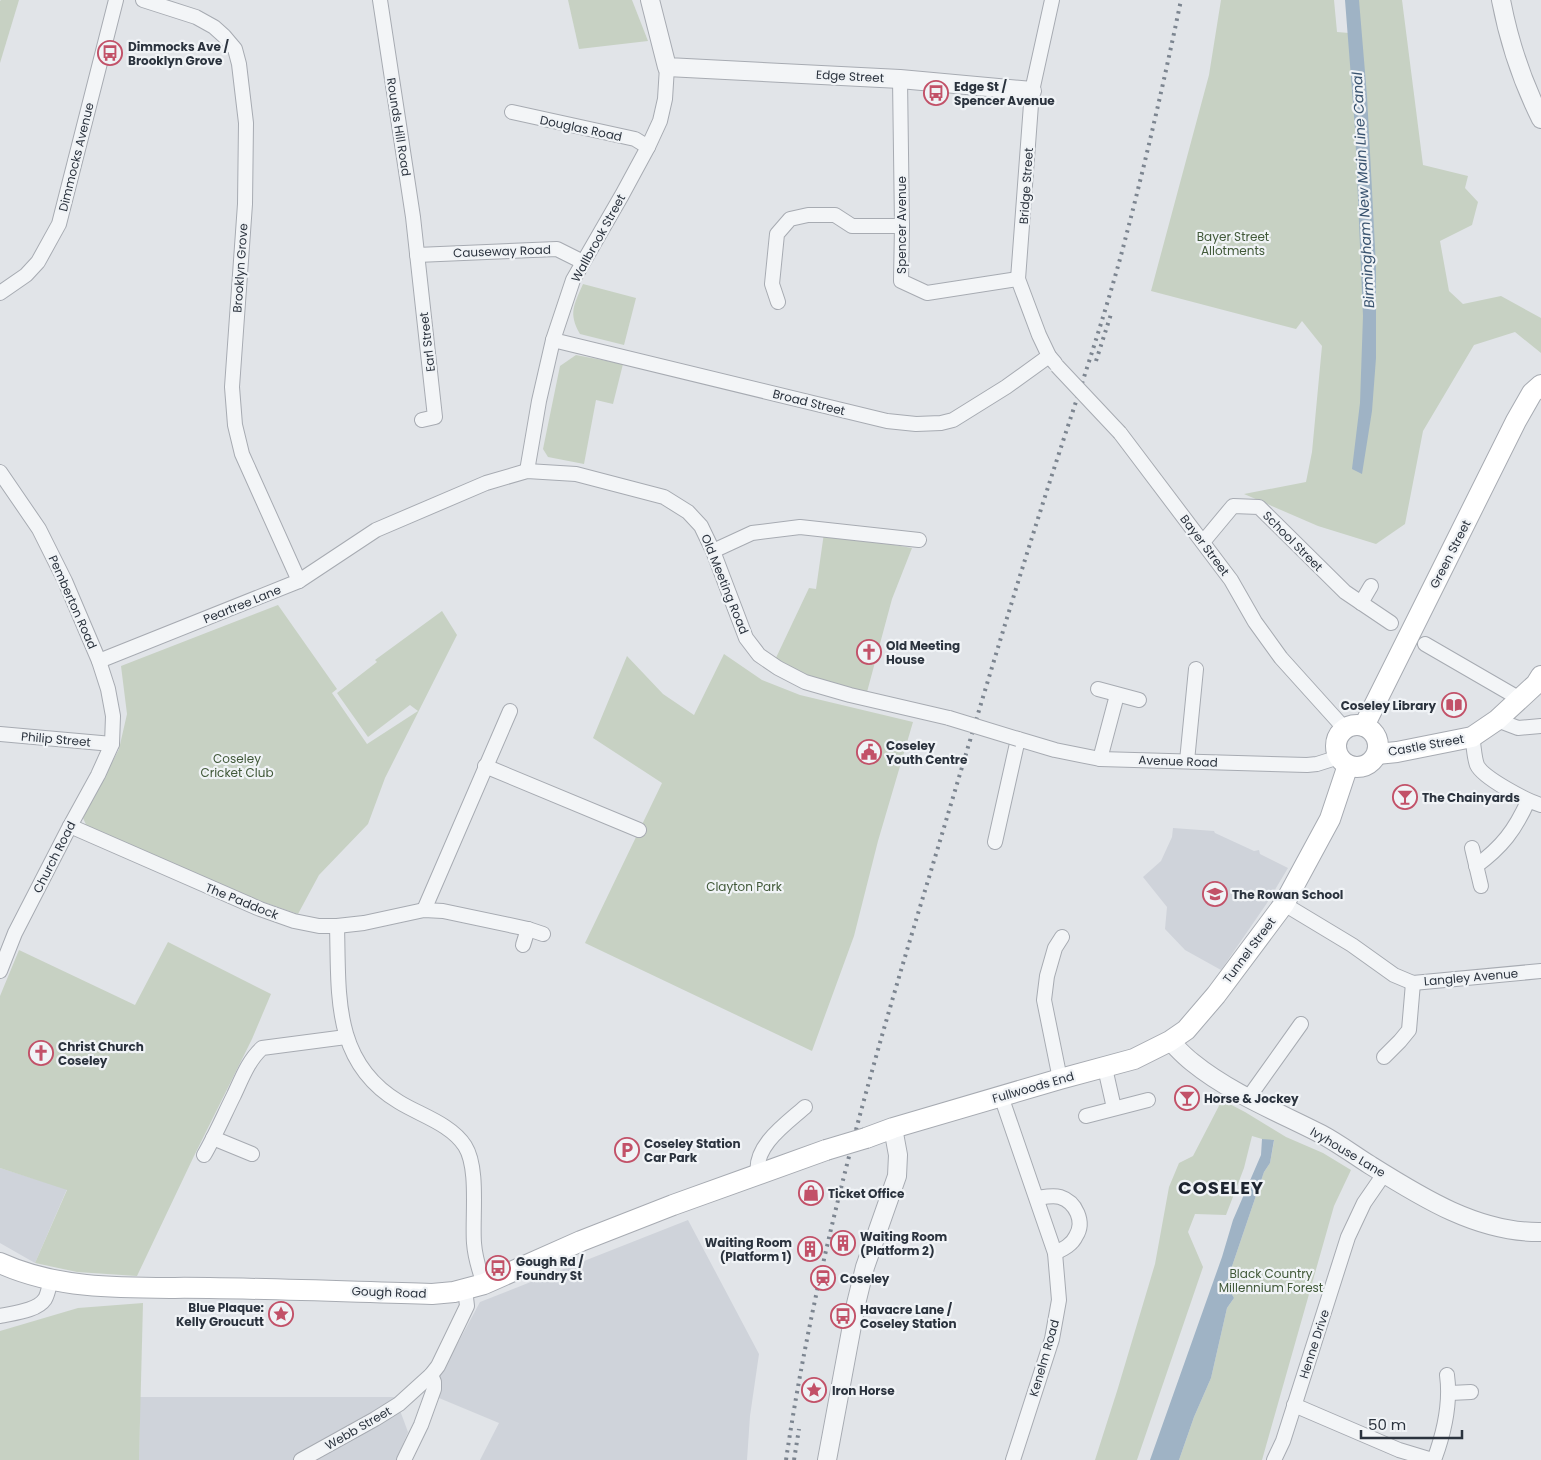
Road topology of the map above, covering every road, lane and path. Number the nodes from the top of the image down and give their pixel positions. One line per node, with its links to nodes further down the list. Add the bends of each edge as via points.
1 (116, 0): 17 (street, Dimmocks Avenue, via 59,224 38,262)
2 (143, 0): 29 (street, Brooklyn Grove, via 196,17 224,36 237,56 246,123 245,204 232,387 235,425 242,454)
3 (380, 0): 14 (street, Rounds Hill Road)
4 (650, 0): 7 (street)
5 (1052, 0): 9 (street, Bridge Street)
6 (1501, 0): 11 (street, via 1518,65)
7 (667, 67): 8 (street, Edge Street); 12 (street, Wallbrook Street, via 660,121)
8 (900, 79): 9 (street, Edge Street); 13 (street, Spencer Avenue)
9 (1032, 91): 16 (street, Bridge Street)
10 (512, 112): 12 (street, Douglas Road, via 635,139)
11 (1541, 119)
12 (648, 147): 15 (street, Wallbrook Street)
13 (902, 226): 16 (street, Spencer Avenue, via 901,280 927,294); 18 (street, via 852,226 835,215 790,219 777,234 772,284)
14 (417, 254): 15 (street, Causeway Road, via 557,249); 22 (street, Earl Street, via 435,417)
15 (583, 262): 19 (street, Wallbrook Street, via 573,280)
16 (1018, 279): 20 (street, Bridge Street, via 1039,335)
17 (0, 293)
18 (778, 302)
19 (553, 340): 20 (street, Broad Street, via 887,421 916,424 953,420); 23 (street, Wallbrook Street)
20 (1053, 361): 27 (street, Bayer Street, bridge, via 1120,433)
21 (1541, 385): 44 (main road, Green Street, via 1532,393 1516,421)
22 (422, 420)
23 (527, 471): 25 (street, Old Meeting Road, via 486,483); 28 (street, Old Meeting Road, via 579,474 664,497 688,512 701,526)
24 (0, 472): 34 (street, Pemberton Road, via 38,528 65,581)
25 (376, 530): 29 (street, Peartree Lane)
26 (919, 540): 28 (street, via 800,527 752,533)
27 (1202, 542): 31 (street, School Street, via 1233,506 1260,507 1345,592); 44 (street, Bayer Street, via 1231,580 1281,658)
28 (713, 551): 47 (street, Old Meeting Road, bridge, via 746,638 759,656 778,668 805,682)
29 (299, 581): 34 (street, Peartree Lane)
30 (1371, 586): 31 (street)
31 (1361, 603): 32 (street, School Street)
32 (1391, 623)
33 (1425, 644): 39 (street)
34 (99, 662): 48 (street, Pemberton Road, via 113,716)
35 (1196, 669): 51 (street)
36 (1541, 676): 39 (main road, Castle Street)
37 (1098, 689): 38 (street)
38 (1117, 695): 40 (street); 50 (street)
39 (1520, 699): 42 (main road, Castle Street)
40 (1139, 700)
41 (510, 711): 53 (street)
42 (1497, 720): 43 (street, via 1518,728); 46 (main road, Castle Street)
43 (1541, 726)
44 (1354, 727): 49 (main road, via 1372,732 1377,739); 52 (main road, Tunnel Street, via 1336,741)
45 (0, 734): 48 (street, Philip Street)
46 (1472, 737): 49 (main road, Castle Street); 54 (street, via 1478,766 1495,781)
47 (1018, 739): 50 (street, Avenue Road); 57 (street)
48 (112, 744): 55 (street, Church Road)
49 (1377, 754): 52 (main road, via 1369,764 1360,767)
50 (1100, 759): 51 (street, Avenue Road)
51 (1187, 761): 52 (street, Avenue Road, via 1307,765)
52 (1343, 761): 61 (main road, Tunnel Street, via 1330,819)
53 (485, 766): 56 (street); 62 (street)
54 (1534, 803): 59 (street, via 1507,839)
55 (70, 826): 63 (street, The Paddock, via 260,909 294,921); 68 (street, Church Road, via 15,933)
56 (639, 830)
57 (995, 842)
58 (1472, 848): 59 (street)
59 (1476, 866): 60 (street)
60 (1481, 886)
61 (1284, 904): 70 (street, Langley Avenue, via 1394,975); 73 (main road, Tunnel Street, via 1216,995 1186,1030)
62 (424, 910): 63 (street, The Paddock, via 364,924); 64 (street, The Paddock)
63 (337, 926): 72 (street, Webb Street, via 339,999)
64 (528, 929): 65 (street, The Paddock); 67 (street)
65 (543, 934)
66 (1062, 937): 76 (street, via 1055,948 1047,976 1044,1000)
67 (523, 945)
68 (0, 971)
69 (1541, 971): 70 (street, Langley Avenue)
70 (1413, 983): 74 (street, via 1409,1030)
71 (1301, 1024): 78 (street)
72 (346, 1037): 84 (street, via 262,1048 253,1056); 94 (street, Webb Street, via 355,1057 381,1090 449,1131 465,1146 472,1170)
73 (1170, 1041): 75 (main road, Fullwoods End, via 1134,1059); 78 (street, Ivyhouse Lane, via 1190,1061 1220,1082)
74 (1385, 1051)
75 (1105, 1068): 76 (main road, Fullwoods End); 81 (street)
76 (1060, 1079): 77 (main road, Fullwoods End)
77 (1002, 1096): 83 (main road, Fullwoods End); 89 (street, Kenelm Road)
78 (1250, 1097): 88 (street, Ivyhouse Lane, via 1323,1135)
79 (1148, 1100): 81 (street)
80 (805, 1107): 87 (street, via 765,1147 756,1165)
81 (1114, 1108): 82 (street)
82 (1086, 1116)
83 (893, 1128): 87 (main road, Gough Road, bridge); 103 (street, via 898,1156 897,1176 865,1267)
84 (213, 1138): 85 (street); 86 (street)
85 (252, 1154)
86 (204, 1155)
87 (758, 1174): 94 (main road, Gough Road)
88 (1384, 1174): 90 (street, Ivyhouse Lane, via 1445,1209 1477,1221 1512,1230); 100 (street, Henne Drive, via 1348,1237)
89 (1036, 1198): 91 (street, Kenelm Road); 91 (street, via 1053,1196 1067,1200 1080,1218 1077,1235 1072,1242)
90 (1541, 1232)
91 (1054, 1253): 104 (street, Kenelm Road, via 1059,1300 1056,1320)
92 (0, 1263): 93 (main road, Gough Road)
93 (51, 1280): 94 (main road, Gough Road, via 121,1288 432,1294); 95 (street, via 41,1304)
94 (474, 1286): 96 (street, Webb Street)
95 (0, 1316)
96 (431, 1375): 101 (street, Webb Street, via 399,1404 376,1419); 102 (street, via 434,1388)
97 (1448, 1375): 99 (street)
98 (1471, 1392): 99 (street)
99 (1450, 1393): 106 (street, via 1441,1440)
100 (1294, 1405): 105 (street, Henne Drive); 106 (street, via 1398,1450)
101 (300, 1460)
102 (404, 1460)
103 (826, 1460)
104 (1013, 1460)
105 (1274, 1460)
106 (1433, 1460)

